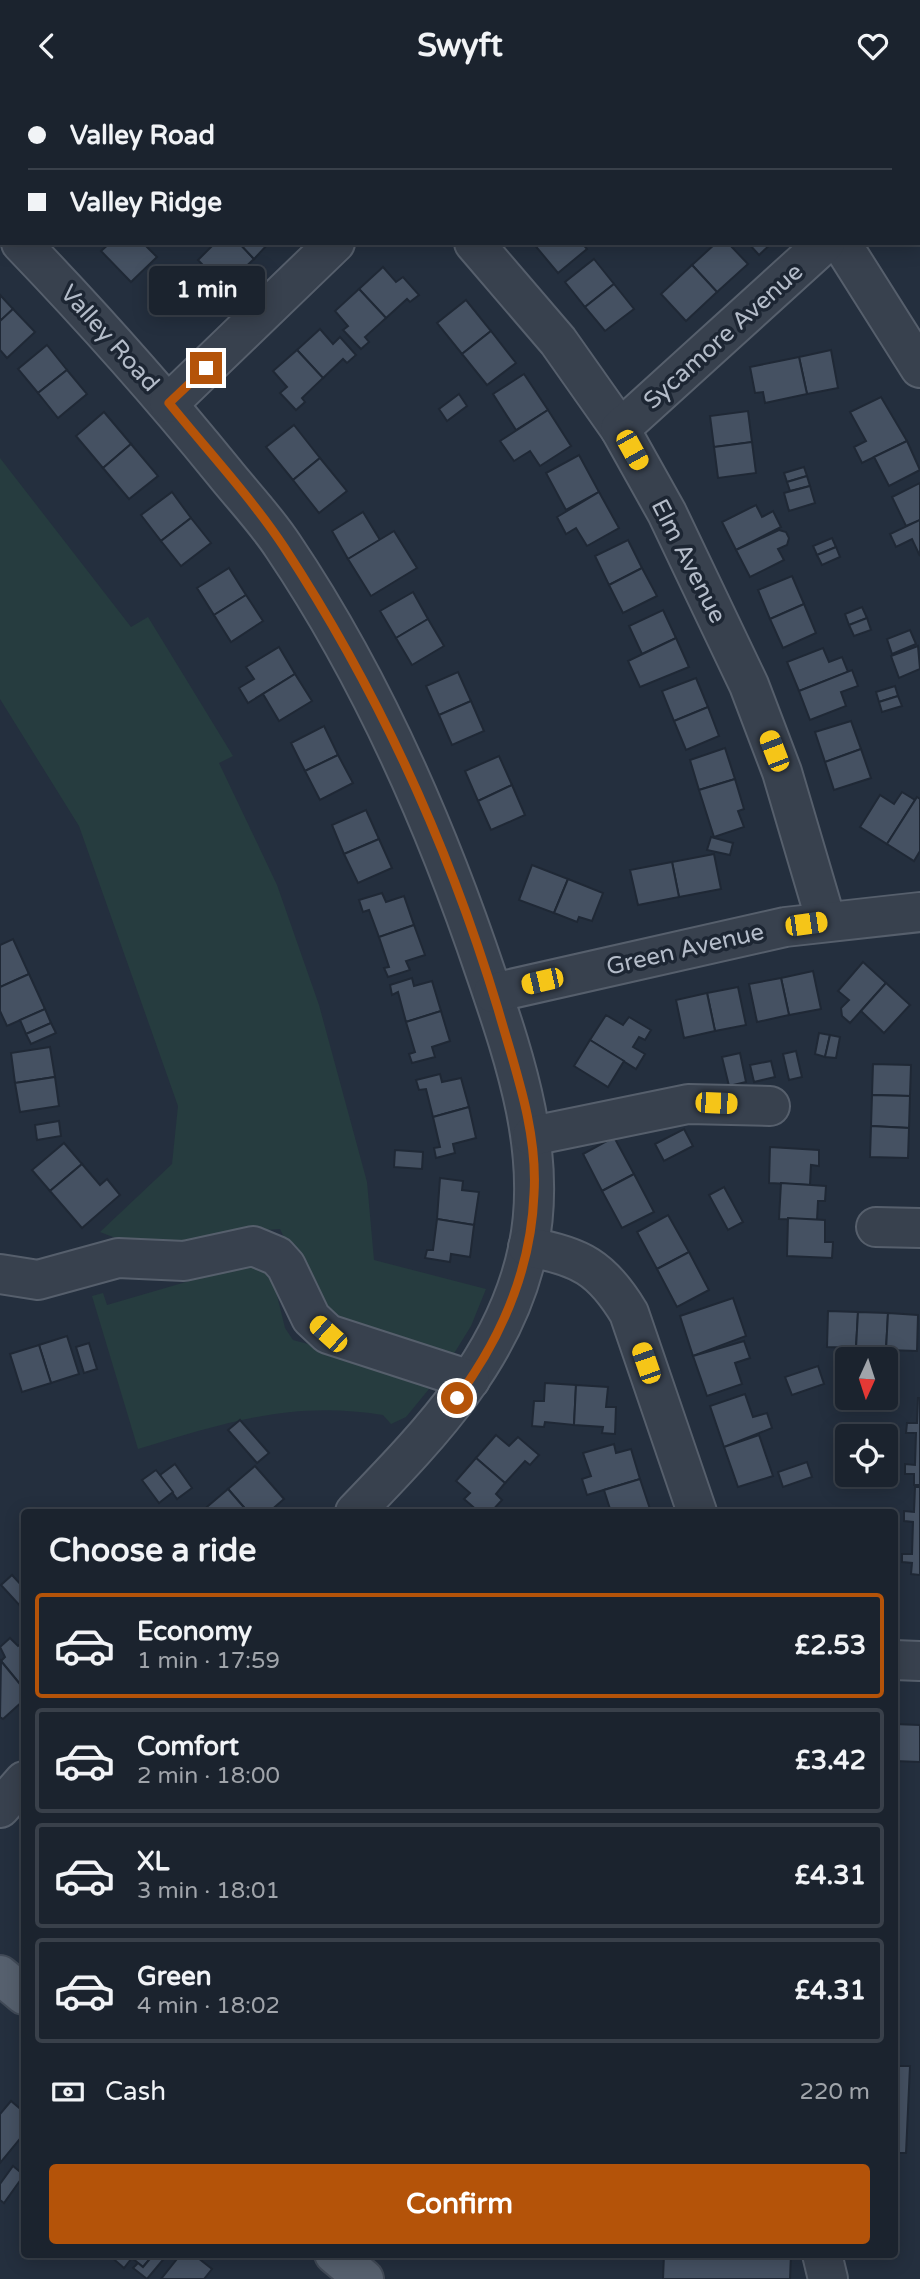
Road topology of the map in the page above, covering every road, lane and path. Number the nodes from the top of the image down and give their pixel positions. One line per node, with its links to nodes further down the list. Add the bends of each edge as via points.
1 (24, 245): 7 (street, Valley Road)
2 (333, 245): 7 (street)
3 (476, 245): 8 (street, Elm Avenue, via 558,341)
4 (823, 245): 8 (street, Sycamore Avenue)
5 (842, 245): 6 (street)
6 (920, 368)
7 (169, 403): 11 (street, Valley Road, via 282,545 385,724 430,818)
8 (620, 429): 10 (street, Elm Avenue, via 698,575 749,685 782,772)
9 (920, 912): 10 (street, Green Avenue)
10 (825, 921): 11 (street, Green Avenue)
11 (493, 993): 13 (street, Valley Road)
12 (770, 1106): 13 (street, via 688,1104)
13 (532, 1136): 16 (street, Valley Road, via 535,1192)
14 (876, 1227): 15 (street)
15 (920, 1228)
16 (528, 1247): 18 (street, Valley Road, via 502,1327); 20 (street, via 564,1253 591,1266 614,1287 629,1313)
17 (0, 1274): 18 (street, via 38,1280 118,1258 184,1261 239,1247 266,1249 286,1266 311,1318 328,1334)
18 (470, 1380): 19 (street, Valley Road, via 422,1442)
19 (358, 1509)
20 (697, 1509)
21 (898, 1660): 22 (street)
22 (920, 1661)
23 (21, 1784): 24 (street)
24 (0, 1808)
25 (0, 1975): 26 (main road)
26 (21, 1992)
27 (339, 2258): 29 (main road)
28 (823, 2258): 30 (street)
29 (364, 2279)
30 (828, 2279)

